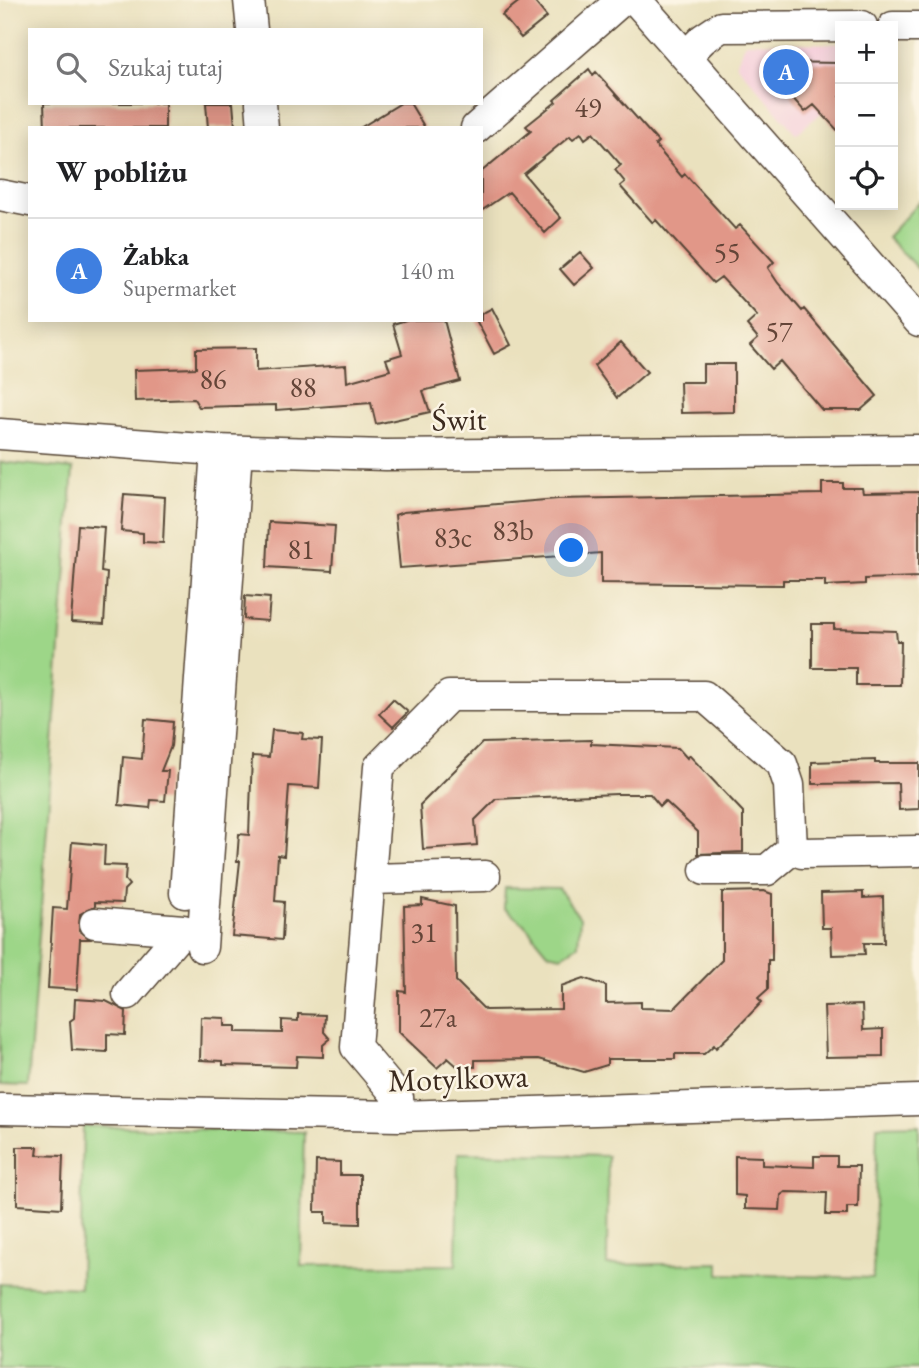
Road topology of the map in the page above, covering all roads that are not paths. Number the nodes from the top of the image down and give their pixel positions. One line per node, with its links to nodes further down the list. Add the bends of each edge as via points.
1 (249, 0): 7 (street)
2 (622, 0): 11 (street)
3 (636, 0): 8 (street)
4 (835, 26): 8 (street, via 721,27)
5 (898, 27): 6 (street)
6 (919, 27)
7 (252, 28)
8 (685, 56): 14 (street)
9 (261, 105): 10 (street)
10 (264, 126)
11 (478, 126)
12 (0, 195): 13 (street)
13 (28, 201)
14 (919, 321)
15 (0, 434): 17 (street, Świt)
16 (919, 450): 17 (street, Świt, via 386,455)
17 (227, 451): 24 (street, via 194,740)
18 (919, 850): 19 (street)
19 (797, 851): 20 (street, via 767,870); 22 (street, via 782,764 704,696 449,695 379,767)
20 (705, 870)
21 (485, 876): 22 (street)
22 (370, 879): 28 (street, via 356,1047 398,1097)
23 (95, 923): 24 (street)
24 (193, 938): 25 (street)
25 (128, 994)
26 (919, 1100): 28 (street, Motylkowa)
27 (0, 1110): 28 (street, Motylkowa)
28 (399, 1116)

